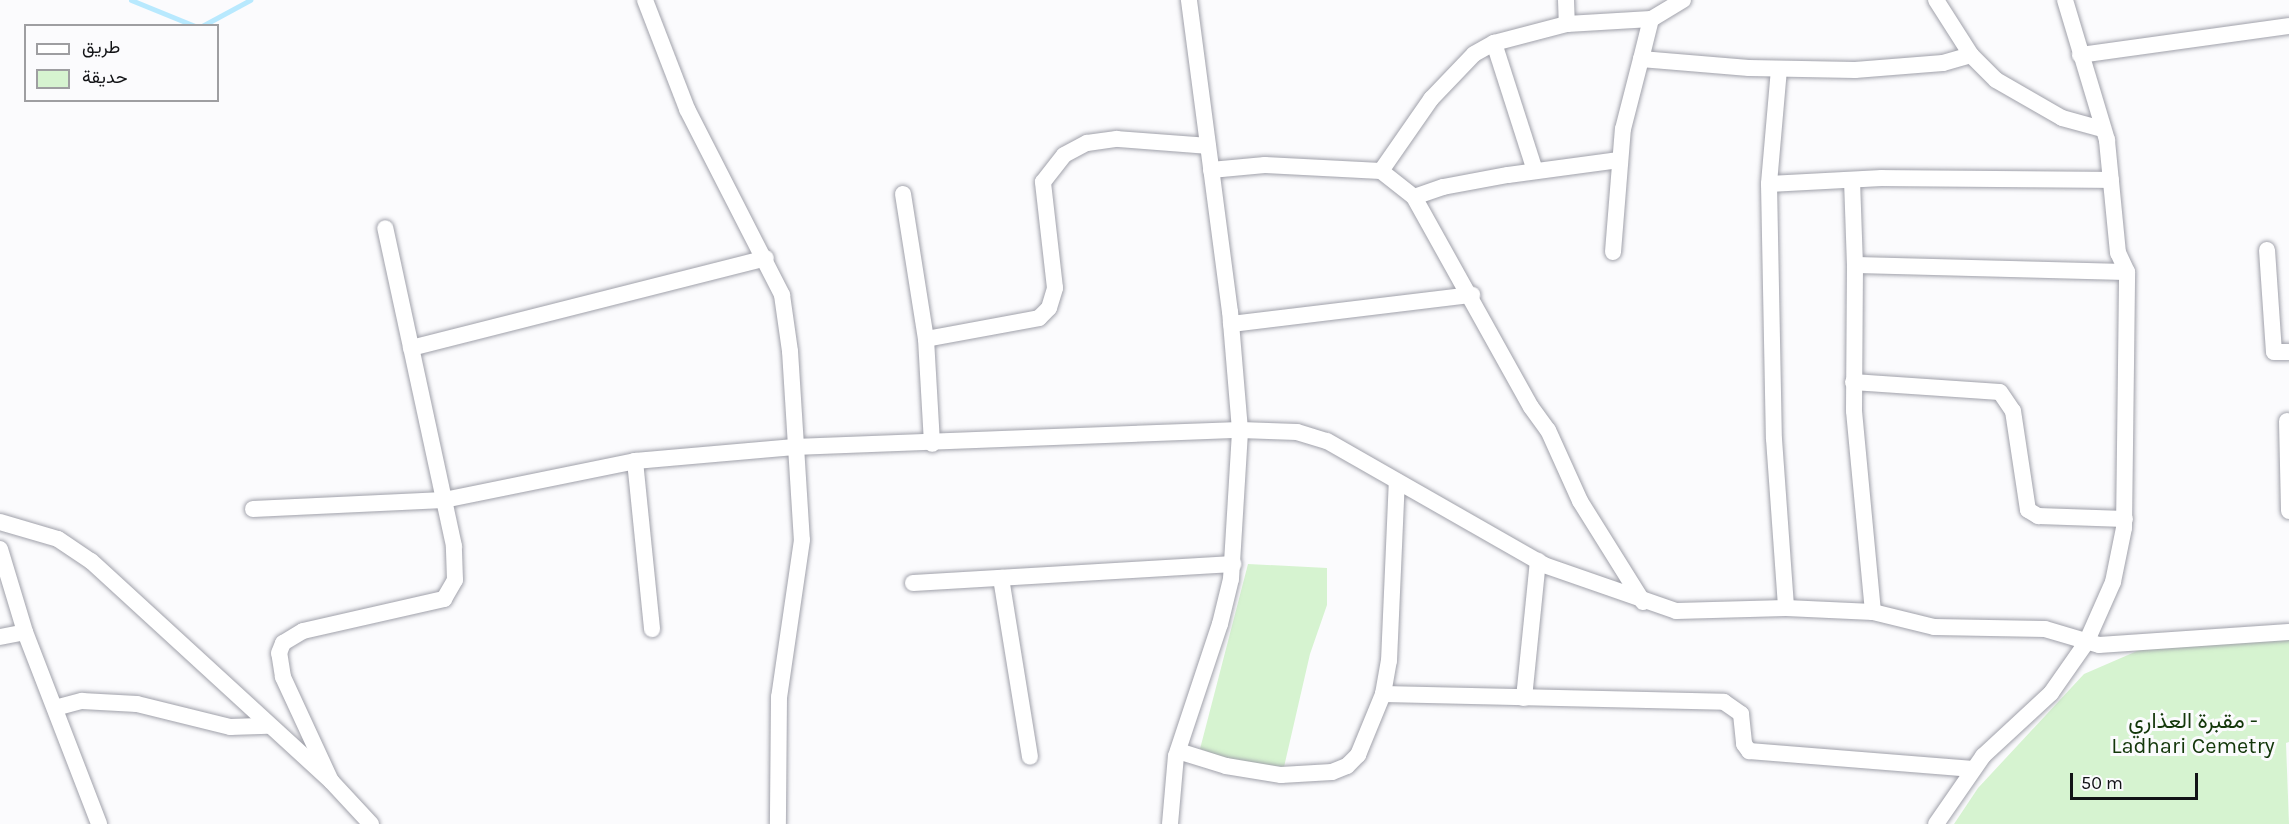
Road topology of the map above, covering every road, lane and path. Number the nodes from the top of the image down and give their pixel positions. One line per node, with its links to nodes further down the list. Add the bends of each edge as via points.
1 (645, 0): 29 (street, via 687,110)
2 (1188, 0): 16 (street)
3 (1566, 0): 8 (street)
4 (1683, 0): 7 (street)
5 (1936, 0): 11 (street)
6 (2066, 0): 12 (street)
7 (1651, 20): 8 (street); 13 (street)
8 (1568, 24): 10 (street)
9 (2289, 26): 12 (street)
10 (1494, 43): 19 (street, via 1474,54 1431,99); 20 (street)
11 (1971, 55): 14 (street, via 1901,68); 15 (street, via 1996,80 2031,103 2062,118)
12 (2080, 55): 15 (street)
13 (1641, 59): 14 (street); 17 (street, via 1625,113)
14 (1779, 69): 23 (street)
15 (2102, 129): 22 (street)
16 (1208, 146): 18 (street); 34 (street, via 1117,139 1087,143 1064,155 1044,182 1055,288 1049,308 1039,318)
17 (1618, 160): 20 (street); 28 (street)
18 (1211, 170): 19 (street, via 1265,165); 33 (street)
19 (1381, 171): 25 (street)
20 (1535, 171): 25 (street, via 1443,187)
21 (1852, 180): 22 (street); 23 (street); 30 (street)
22 (2111, 180): 31 (street, via 2118,253)
23 (1769, 184): 55 (street, via 1775,460)
24 (903, 194): 34 (street)
25 (1414, 197): 32 (street)
26 (385, 228): 35 (street)
27 (2267, 250): 36 (street, via 2274,352)
28 (1613, 252)
29 (766, 258): 35 (street); 41 (street, via 783,295)
30 (1855, 265): 31 (street); 37 (street)
31 (2127, 272): 47 (street)
32 (1472, 295): 33 (street); 54 (street, via 1531,407 1548,430 1580,501)
33 (1231, 324): 39 (street)
34 (926, 339): 40 (street)
35 (411, 348): 44 (street)
36 (2289, 352)
37 (1853, 382): 47 (street, via 2000,392 2013,411 2028,510 2038,516); 56 (street)
38 (2287, 421): 46 (street)
39 (1240, 430): 40 (street); 43 (street, via 1316,436); 51 (street)
40 (932, 444): 41 (street)
41 (794, 447): 42 (street); 72 (street, via 801,516 800,569 779,697)
42 (635, 461): 44 (street); 57 (street)
43 (1397, 481): 50 (street); 62 (street, via 1392,627)
44 (444, 500): 45 (street); 69 (street, via 455,570 455,580 444,599 303,632 288,638 281,647 283,676)
45 (253, 509)
46 (2289, 511)
47 (2125, 519): 61 (street, via 2113,582)
48 (0, 522): 65 (street, via 58,539 76,549)
49 (0, 549): 58 (street)
50 (1538, 561): 54 (street); 63 (street)
51 (1233, 564): 52 (street); 66 (street, via 1220,624)
52 (1001, 578): 53 (street); 67 (street)
53 (913, 583)
54 (1643, 602): 55 (street, via 1692,613)
55 (1786, 608): 56 (street)
56 (1873, 612): 61 (street, via 1934,627 2045,629)
57 (652, 629)
58 (25, 632): 60 (street); 64 (street)
59 (2289, 632): 61 (street)
60 (0, 637)
61 (2086, 643): 68 (street, via 2051,693)
62 (1383, 694): 63 (street); 66 (street, via 1358,755 1347,766 1332,772 1256,773)
63 (1524, 698): 68 (street, via 1724,702 1741,714 1744,744 1749,751)
64 (55, 708): 65 (street, via 82,701 136,704 230,727); 70 (street)
65 (268, 726): 69 (street)
66 (1178, 751): 73 (street)
67 (1030, 757)
68 (1973, 769): 74 (street)
69 (331, 781): 71 (street)
70 (99, 824)
71 (371, 824)
72 (778, 824)
73 (1170, 824)
74 (1936, 824)

